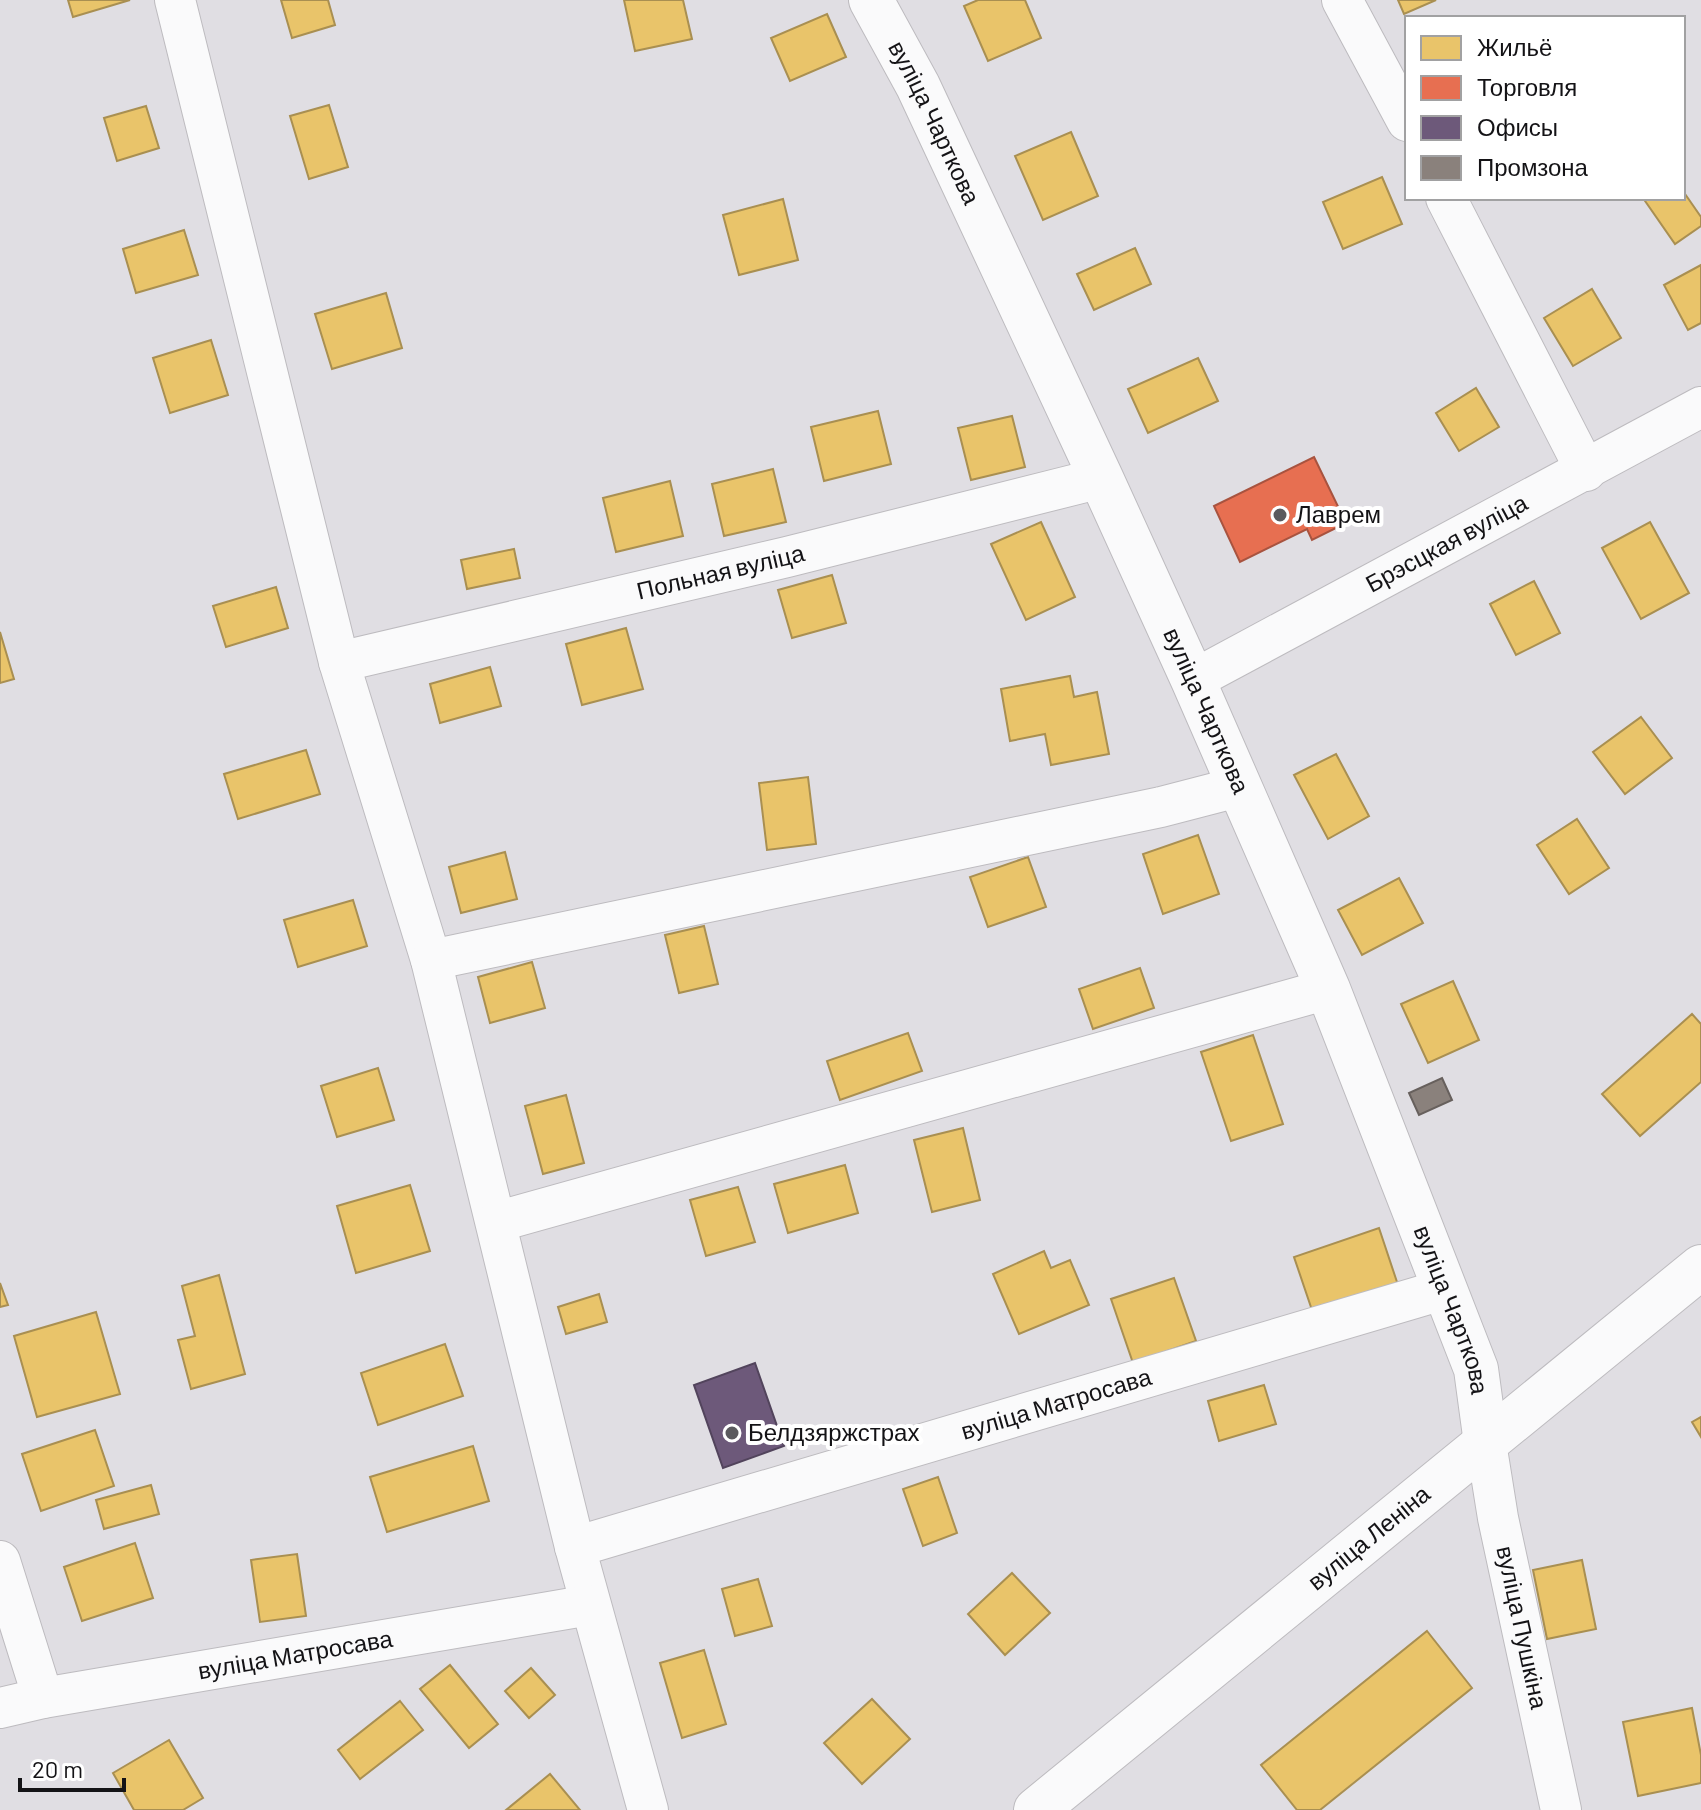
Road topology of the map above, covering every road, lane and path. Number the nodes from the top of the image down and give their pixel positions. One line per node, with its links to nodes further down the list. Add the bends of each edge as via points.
1 (175, 0): 9 (street)
2 (871, 0): 8 (main road, вуліца Чарткова, via 918,86)
3 (1342, 0): 4 (street)
4 (1405, 117)
5 (1447, 200): 7 (street)
6 (1701, 407): 7 (street, Брэсцкая вуліца)
7 (1586, 471): 10 (street, Брэсцкая вуліца)
8 (1101, 478): 9 (street, Польная вуліца); 10 (main road, вуліца Чарткова)
9 (339, 662): 12 (street)
10 (1193, 680): 11 (main road, вуліца Чарткова)
11 (1238, 787): 12 (street); 13 (main road, вуліца Чарткова)
12 (431, 960): 14 (street)
13 (1328, 989): 14 (street); 16 (main road, вуліца Чарткова)
14 (496, 1222): 18 (street)
15 (1701, 1267): 17 (main road, вуліца Леніна)
16 (1445, 1289): 17 (main road, вуліца Чарткова, via 1476,1369); 18 (street, вуліца Матросава)
17 (1486, 1443): 24 (main road, вуліца Леніна); 25 (street, вуліца Пушкіна)
18 (575, 1547): 20 (street)
19 (0, 1561): 21 (street)
20 (590, 1605): 21 (street, вуліца Матросава); 23 (street)
21 (43, 1698): 22 (street, вуліца Матросава)
22 (0, 1708)
23 (648, 1810)
24 (1036, 1810)
25 (1561, 1810)

